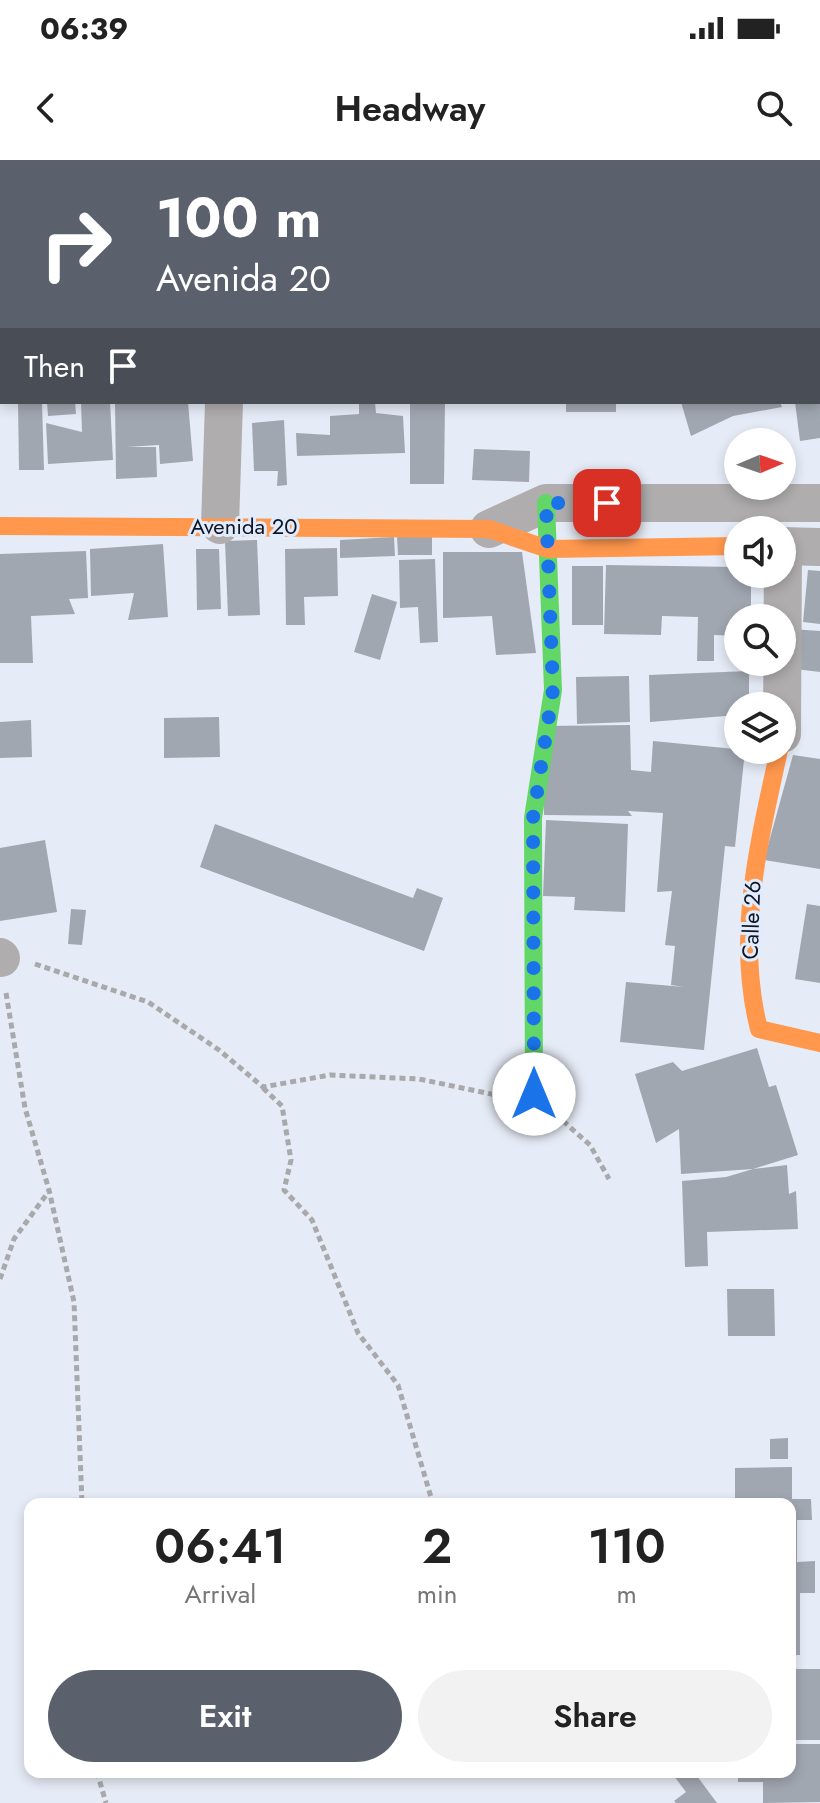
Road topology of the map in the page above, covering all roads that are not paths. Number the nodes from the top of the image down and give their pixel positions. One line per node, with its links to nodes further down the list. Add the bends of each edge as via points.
1 (224, 404): 4 (street)
2 (546, 503): 3 (street, Avenida 20); 6 (street, Avenida 20); 10 (street)
3 (820, 503)
4 (220, 525): 5 (street, Avenida 20); 6 (street, Avenida 20)
5 (0, 526)
6 (489, 529): 10 (street, Avenida 20)
7 (724, 546): 10 (street, Avenida 20)
8 (796, 546): 9 (street)
9 (820, 547)
10 (548, 549): 15 (street, via 553,690 533,818)
11 (782, 588): 12 (street)
12 (782, 692)
13 (776, 764): 14 (street, Calle 26, via 751,881 749,1000 759,1029)
14 (820, 1043)
15 (534, 1094)

